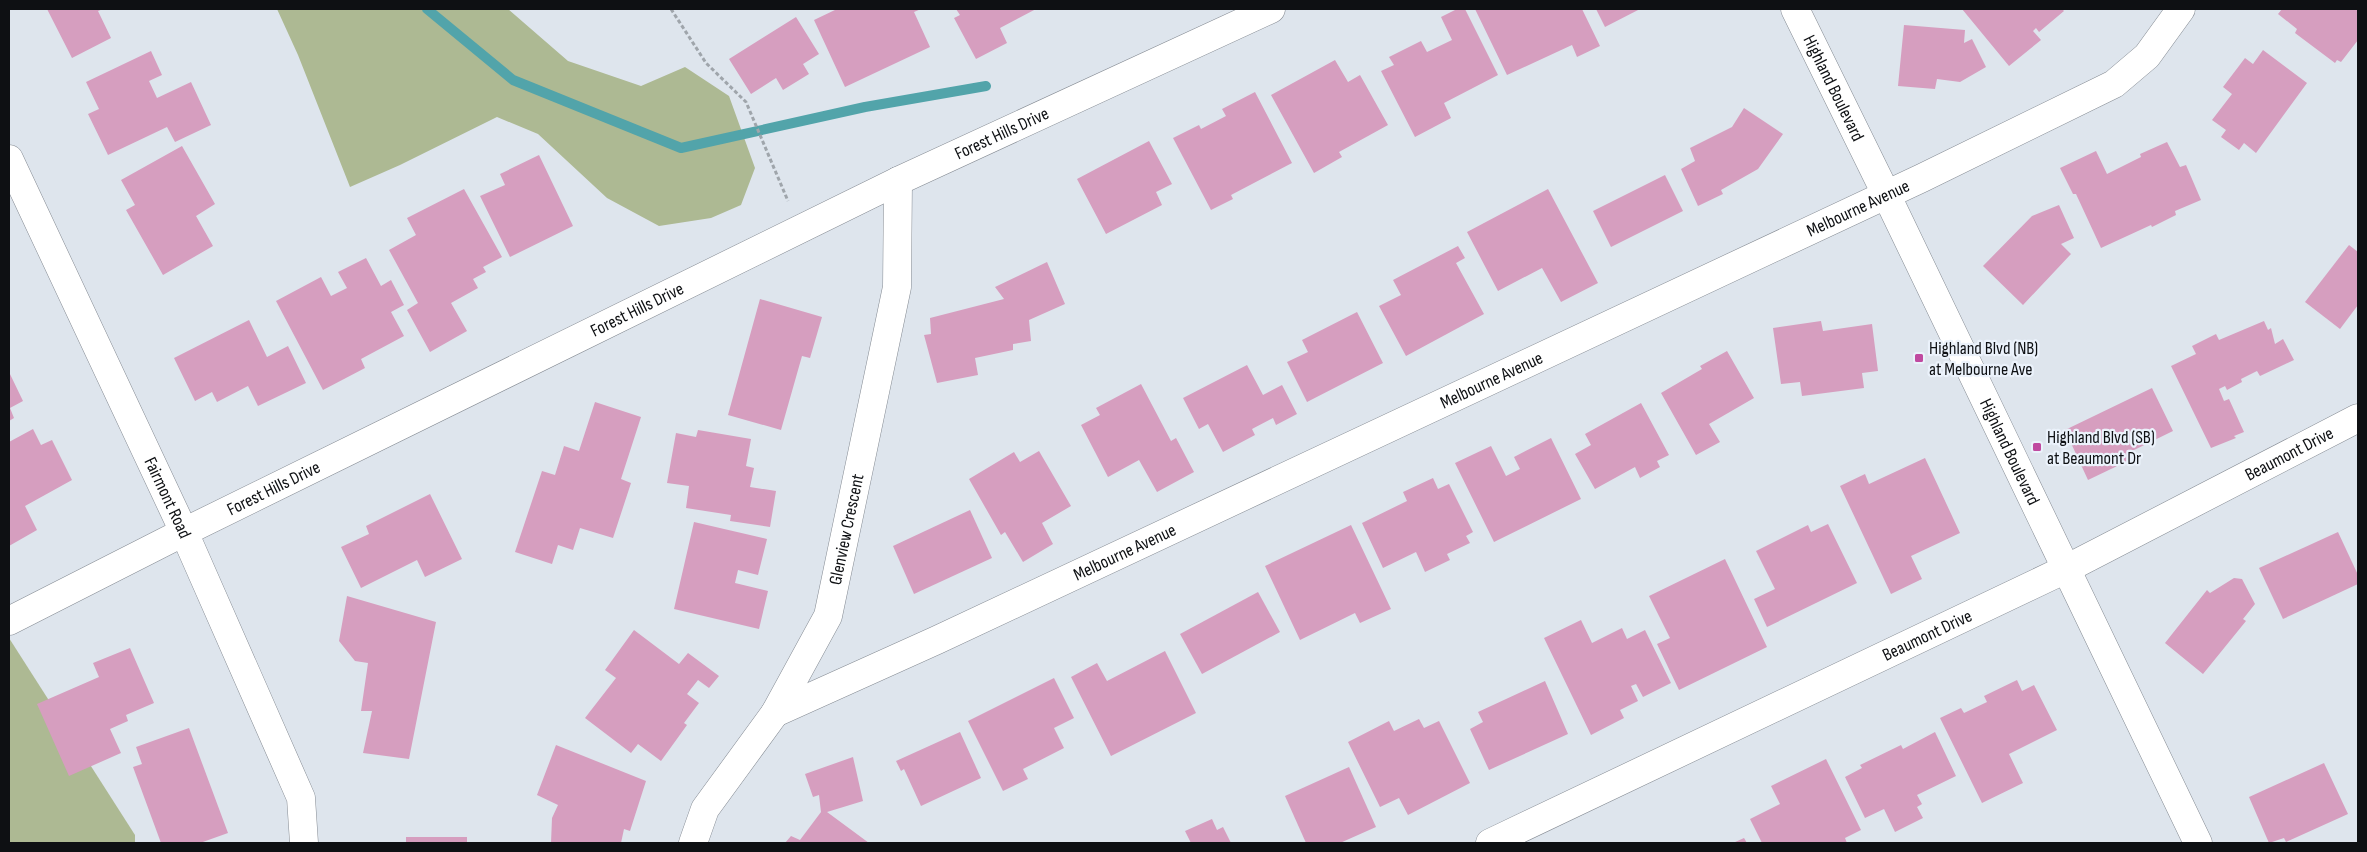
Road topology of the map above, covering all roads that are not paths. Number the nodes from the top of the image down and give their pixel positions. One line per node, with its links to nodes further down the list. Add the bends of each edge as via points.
1 (1271, 9): 5 (street, Forest Hills Drive)
2 (1795, 9): 6 (street, Highland Boulevard)
3 (2181, 9): 6 (street, Melbourne Avenue, via 2147,56 2114,84)
4 (9, 159): 8 (street, Fairmont Road)
5 (898, 181): 8 (street, Forest Hills Drive); 11 (street, Glenview Crescent, via 897,288 828,616)
6 (1886, 194): 9 (street, Highland Boulevard); 11 (street, Melbourne Avenue)
7 (2358, 418): 9 (street, Beaumont Drive)
8 (184, 532): 10 (street, Forest Hills Drive); 12 (street, Fairmont Road, via 301,798)
9 (2066, 569): 14 (street, Beaumont Drive); 15 (street, Highland Boulevard)
10 (9, 621)
11 (775, 713): 13 (street, Glenview Crescent, via 705,809)
12 (304, 843)
13 (693, 843)
14 (1490, 843)
15 (2198, 843)

